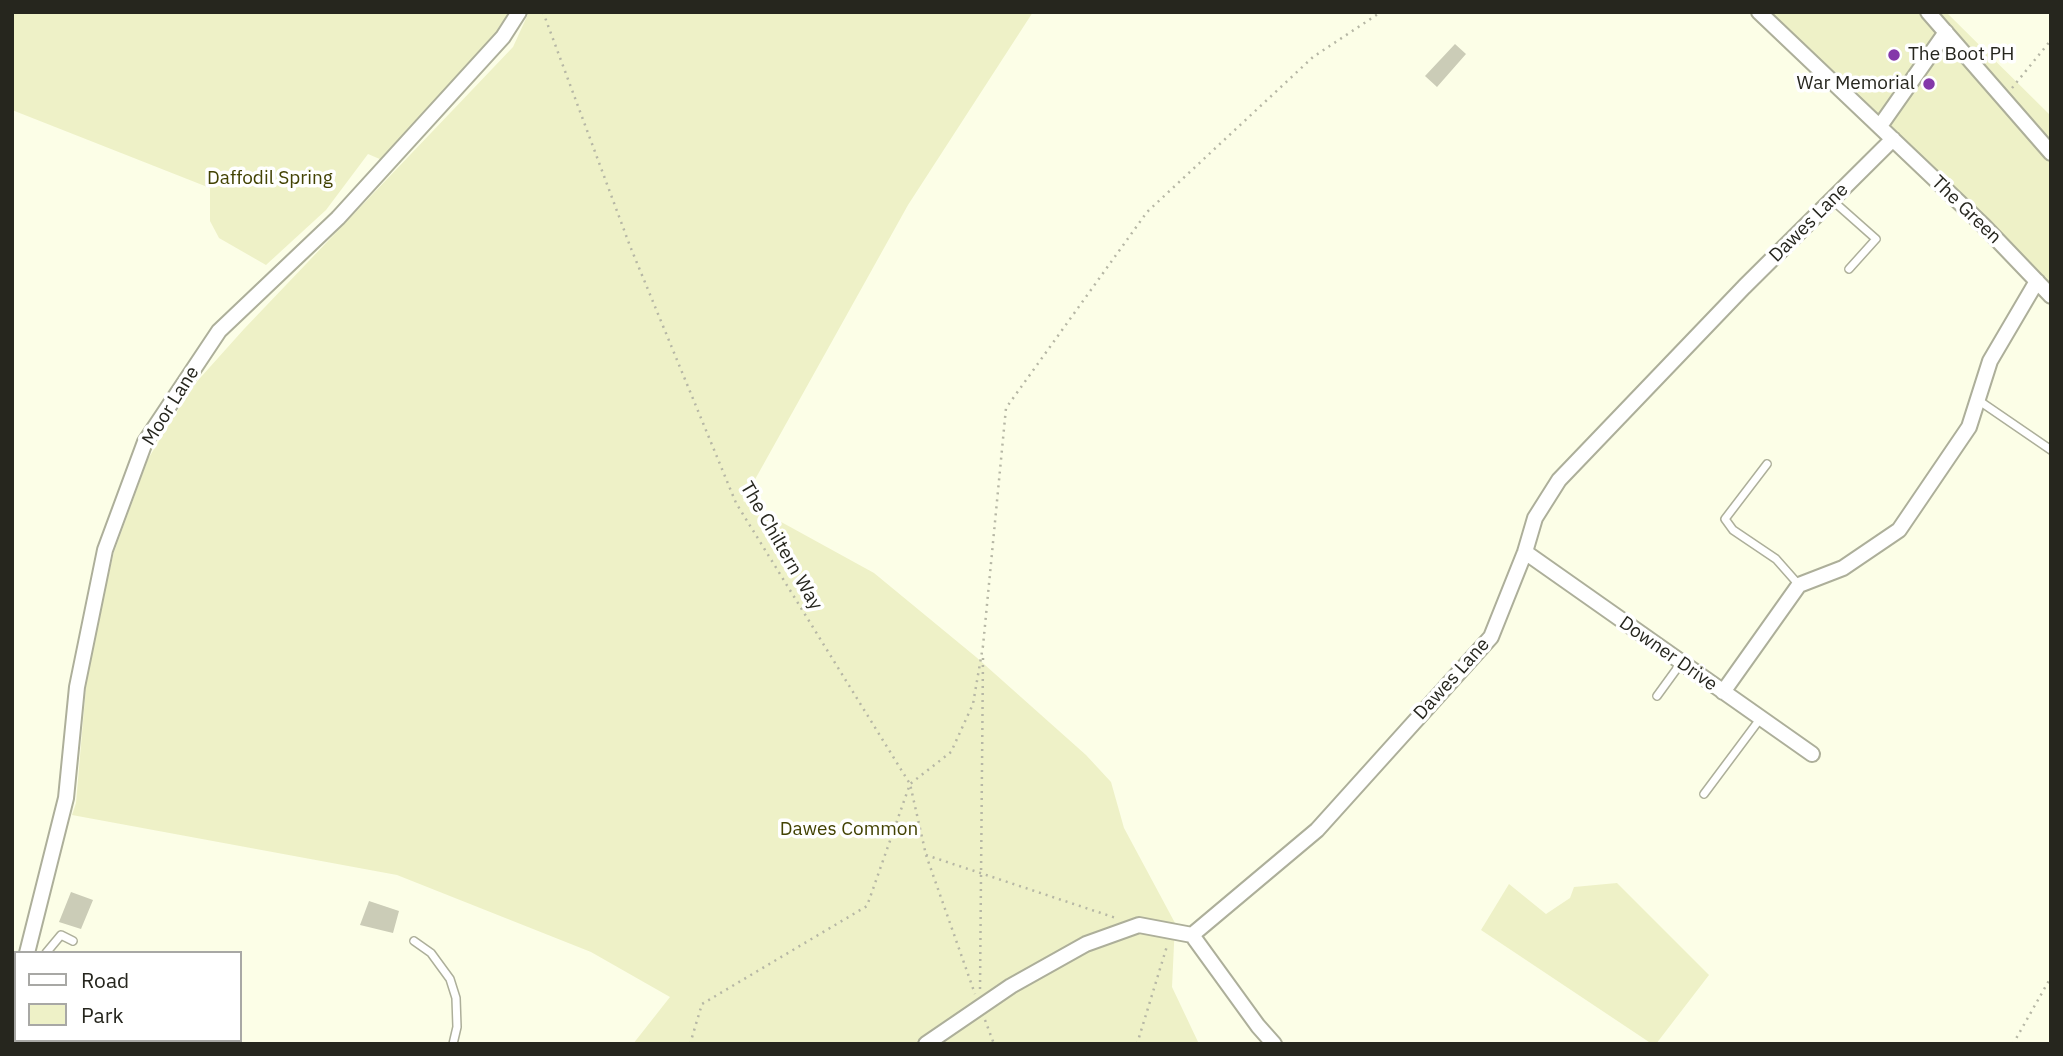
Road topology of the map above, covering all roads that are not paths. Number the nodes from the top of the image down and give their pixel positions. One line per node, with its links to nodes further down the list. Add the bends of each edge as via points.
1 (519, 12): 26 (street, Moor Lane, via 503,37 338,218 219,331 145,442 105,550 76,687 66,798)
2 (1759, 12): 5 (street, The Green)
3 (1928, 12): 4 (street)
4 (1946, 32): 5 (street); 7 (street)
5 (1880, 126): 6 (street, The Green)
6 (1893, 139): 8 (street, Dawes Lane); 10 (street, The Green)
7 (2051, 153)
8 (1832, 200): 9 (lane, via 1876,239); 15 (street, Dawes Lane, via 1559,480 1535,518)
9 (1849, 269)
10 (2037, 281): 11 (street, The Green); 12 (street, via 1990,361)
11 (2051, 296)
12 (1978, 400): 13 (lane); 16 (street, via 1969,428 1899,530 1843,568)
13 (2050, 450)
14 (1767, 464): 16 (lane, via 1725,519 1733,530 1776,559)
15 (1525, 552): 17 (street, Downer Drive); 23 (street, Dawes Lane, via 1491,637 1317,830)
16 (1799, 585): 18 (street)
17 (1681, 663): 18 (street, Downer Drive); 19 (lane)
18 (1723, 692): 20 (street, Downer Drive)
19 (1657, 696)
20 (1760, 719): 21 (street, Downer Drive); 22 (lane)
21 (1812, 754)
22 (1704, 793)
23 (1192, 935): 29 (street, via 1139,925 1086,944 1011,986); 30 (street)
24 (73, 941): 27 (lane, via 61,935)
25 (414, 941): 28 (lane, via 431,953 450,979 456,998)
26 (28, 951)
27 (48, 951)
28 (453, 1044)
29 (926, 1044)
30 (1274, 1044)

